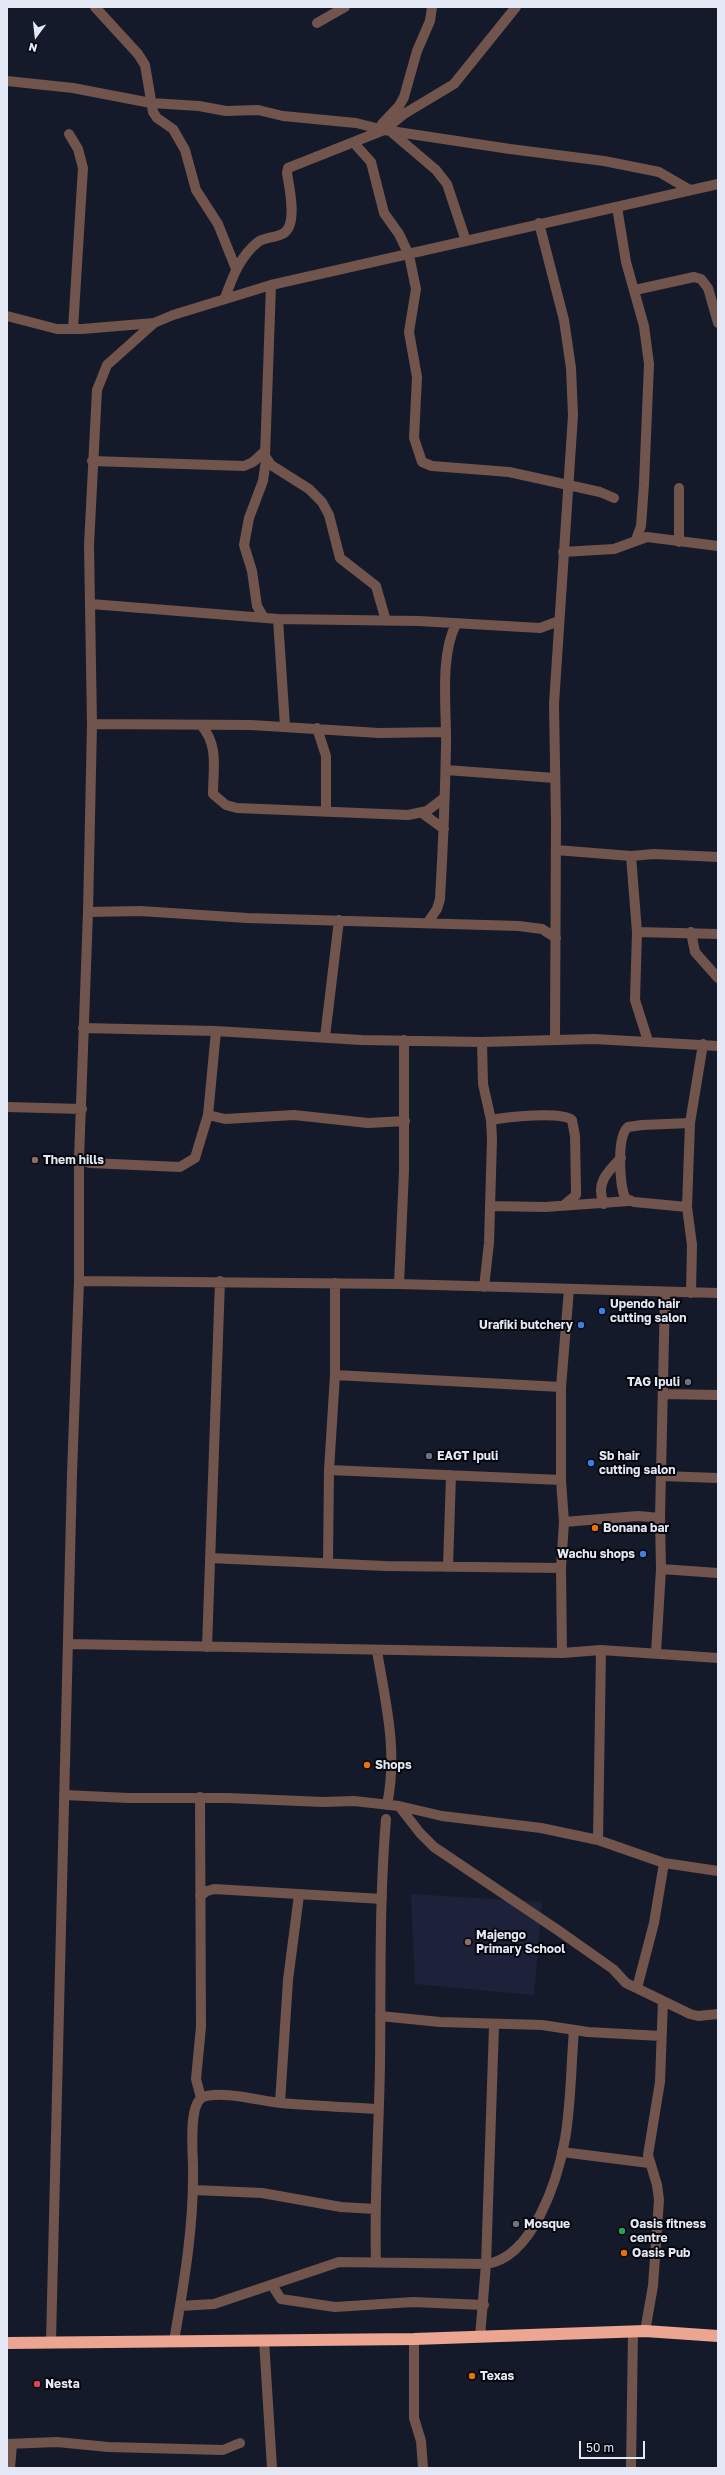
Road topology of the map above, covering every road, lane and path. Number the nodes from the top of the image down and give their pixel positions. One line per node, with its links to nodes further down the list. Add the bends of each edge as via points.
1 (95, 7): 7 (street, via 145,65)
2 (345, 7): 5 (street)
3 (432, 7): 8 (street, via 430,21 417,51 404,97)
4 (516, 7): 8 (street, via 457,81)
5 (317, 22)
6 (7, 81): 7 (street, via 73,88)
7 (151, 103): 8 (street, via 199,106 226,111 258,110 283,116 356,123); 17 (street, via 155,116 173,129 185,150 196,190 218,224)
8 (384, 129): 10 (street); 12 (street, via 604,161 659,172); 15 (street, via 436,170 446,184)
9 (69, 134): 24 (street, via 78,149 84,168)
10 (354, 143): 16 (street, via 368,156 384,213); 17 (street, via 288,168 292,206 287,230 257,243)
11 (718, 184): 12 (street)
12 (690, 190): 13 (street)
13 (617, 207): 14 (street); 19 (street, via 626,262)
14 (540, 223): 15 (street); 27 (street, via 556,283 571,368 573,414)
15 (466, 240): 16 (street)
16 (410, 255): 18 (street); 27 (street, via 416,289 409,332 417,377 414,438 419,458 424,464 432,466 509,472)
17 (236, 269): 20 (street)
18 (271, 285): 20 (street); 25 (street)
19 (635, 290): 22 (street, via 694,277 700,279 705,282 711,296); 30 (street, via 644,326 649,364 644,484 641,522)
20 (225, 298): 23 (street, via 174,314)
21 (7, 316): 24 (street, via 47,327)
22 (718, 323)
23 (154, 324): 24 (street); 26 (street, via 107,365 101,378 95,401)
24 (73, 329)
25 (265, 456): 26 (street, via 244,466); 35 (street, via 263,481 249,518 244,549 252,571 257,606); 37 (street, via 282,473 309,489 322,502 329,515 340,558 376,586)
26 (92, 461): 34 (street, via 89,545)
27 (569, 487): 29 (street, via 600,492); 33 (street)
28 (678, 488): 31 (street)
29 (614, 498)
30 (636, 540): 31 (street, via 647,537); 33 (street, via 614,549)
31 (678, 542): 32 (street)
32 (718, 546)
33 (563, 552): 38 (street)
34 (91, 604): 35 (street); 40 (street)
35 (264, 618): 36 (street)
36 (278, 619): 37 (street); 42 (street)
37 (386, 621): 39 (street)
38 (559, 621): 39 (street, via 540,628); 46 (street, via 554,704)
39 (456, 624): 44 (street, via 449,641)
40 (92, 724): 41 (street); 55 (street)
41 (201, 725): 42 (street); 48 (street, via 212,742 214,752 213,794 226,805 252,809)
42 (285, 726): 43 (street)
43 (317, 728): 44 (street, via 379,734); 48 (street, via 326,756)
44 (446, 732): 45 (street)
45 (446, 770): 46 (street); 47 (street)
46 (555, 778): 51 (street)
47 (444, 798): 49 (street); 50 (street)
48 (326, 812): 49 (street, via 408,815)
49 (422, 813): 50 (street)
50 (444, 829): 54 (street)
51 (556, 850): 52 (street); 62 (street)
52 (631, 856): 53 (street, via 654,854); 59 (street)
53 (718, 857)
54 (439, 904): 57 (street); 58 (street, via 441,911)
55 (88, 912): 56 (street, via 140,911 247,918); 64 (street)
56 (339, 920): 57 (street); 66 (street)
57 (428, 922): 58 (street)
58 (451, 923): 62 (street, via 533,927 542,929)
59 (637, 932): 60 (street); 69 (street, via 635,1000)
60 (691, 932): 61 (street); 63 (street, via 695,952)
61 (718, 934)
62 (556, 938): 67 (street)
63 (718, 978)
64 (82, 1028): 65 (street); 74 (street)
65 (216, 1031): 66 (street); 75 (street)
66 (325, 1037): 68 (street)
67 (555, 1039): 69 (street); 70 (street)
68 (404, 1040): 70 (street); 77 (street)
69 (648, 1041): 71 (street)
70 (482, 1042): 76 (street, via 483,1084)
71 (703, 1044): 72 (street); 78 (street)
72 (718, 1046)
73 (7, 1107): 74 (street)
74 (82, 1109): 80 (street)
75 (208, 1115): 77 (street, via 224,1119 294,1115 368,1123); 80 (street, via 198,1154 189,1163 180,1167 90,1163)
76 (490, 1120): 83 (street, via 555,1115 567,1116 572,1120 575,1136 576,1195); 84 (street)
77 (405, 1121): 89 (street)
78 (690, 1123): 79 (street, via 628,1127 623,1134); 85 (street)
79 (621, 1158): 81 (street, via 623,1195); 82 (street, via 601,1182 600,1195)
80 (79, 1159): 86 (street)
81 (629, 1201): 82 (street); 85 (street)
82 (604, 1204): 83 (street)
83 (564, 1205): 84 (street)
84 (490, 1206): 90 (street)
85 (687, 1207): 93 (street, via 692,1245)
86 (79, 1281): 87 (street); 112 (street)
87 (220, 1281): 88 (street); 106 (street)
88 (335, 1283): 89 (street); 95 (street)
89 (400, 1284): 90 (street)
90 (484, 1287): 91 (street)
91 (569, 1289): 92 (street); 96 (street)
92 (665, 1293): 93 (street); 97 (street)
93 (692, 1293): 94 (street)
94 (718, 1293)
95 (335, 1375): 96 (street); 99 (street)
96 (561, 1387): 103 (street)
97 (663, 1394): 98 (street); 101 (street)
98 (718, 1395)
99 (329, 1470): 100 (street); 107 (street)
100 (451, 1475): 103 (street); 108 (street)
101 (661, 1476): 102 (street); 104 (street)
102 (718, 1478)
103 (561, 1480): 105 (street)
104 (660, 1518): 105 (street, via 638,1516); 110 (street)
105 (564, 1522): 109 (street)
106 (210, 1558): 107 (street); 113 (street)
107 (328, 1562): 108 (street)
108 (448, 1567): 109 (street)
109 (561, 1568): 116 (street)
110 (661, 1569): 111 (street); 117 (street)
111 (718, 1573)
112 (68, 1644): 113 (street); 119 (street)
113 (207, 1647): 115 (street)
114 (602, 1650): 116 (street); 117 (street); 124 (street)
115 (377, 1651): 116 (street); 121 (street, via 392,1742 393,1758)
116 (562, 1653)
117 (656, 1653): 118 (street)
118 (718, 1658)
119 (65, 1795): 120 (street); 156 (street)
120 (200, 1797): 121 (street, via 354,1801); 127 (street)
121 (387, 1805): 122 (street)
122 (399, 1806): 124 (street, via 442,1816 541,1828); 132 (street, via 420,1834 434,1847 559,1931 613,1969 626,1983)
123 (386, 1819): 131 (street)
124 (598, 1840): 125 (street)
125 (664, 1863): 126 (street); 132 (street, via 654,1923)
126 (718, 1871)
127 (200, 1879): 128 (street); 130 (street)
128 (214, 1890): 129 (street); 130 (street)
129 (299, 1895): 131 (street); 140 (street, via 288,1980)
130 (200, 1896): 139 (street, via 201,2027 196,2079)
131 (382, 1899): 135 (street)
132 (637, 1988): 133 (street)
133 (663, 2002): 134 (street, via 698,2016); 138 (street)
134 (718, 2014)
135 (380, 2016): 136 (street); 141 (street)
136 (494, 2026): 137 (street, via 542,2025); 147 (street)
137 (574, 2030): 138 (street); 142 (street)
138 (661, 2036): 143 (street, via 660,2082 649,2143)
139 (201, 2098): 140 (street, via 220,2096); 144 (street, via 193,2120)
140 (280, 2103): 141 (street)
141 (378, 2109): 145 (street)
142 (562, 2152): 143 (street); 147 (street, via 541,2214 530,2233 510,2253 494,2263)
143 (649, 2163): 151 (street, via 659,2200 654,2286)
144 (194, 2190): 145 (street, via 262,2193 341,2207); 150 (street, via 190,2246)
145 (375, 2209): 146 (street)
146 (376, 2262): 147 (street); 148 (street, via 340,2262)
147 (486, 2264): 149 (street)
148 (272, 2285): 149 (street, via 281,2299 319,2306 351,2307 413,2302); 150 (street, via 205,2306)
149 (484, 2305): 153 (street)
150 (180, 2306): 157 (street)
151 (639, 2332): 152 (highway); 153 (highway); 164 (street)
152 (718, 2336)
153 (480, 2337): 154 (highway)
154 (414, 2339): 155 (highway); 163 (street, via 414,2418 421,2441)
155 (264, 2340): 157 (highway); 162 (street)
156 (50, 2341): 157 (highway); 158 (highway)
157 (174, 2341)
158 (7, 2343)
159 (240, 2443): 160 (street, via 223,2450 108,2447 57,2442)
160 (9, 2444): 161 (street)
161 (10, 2468)
162 (272, 2468)
163 (423, 2468)
164 (631, 2468)

